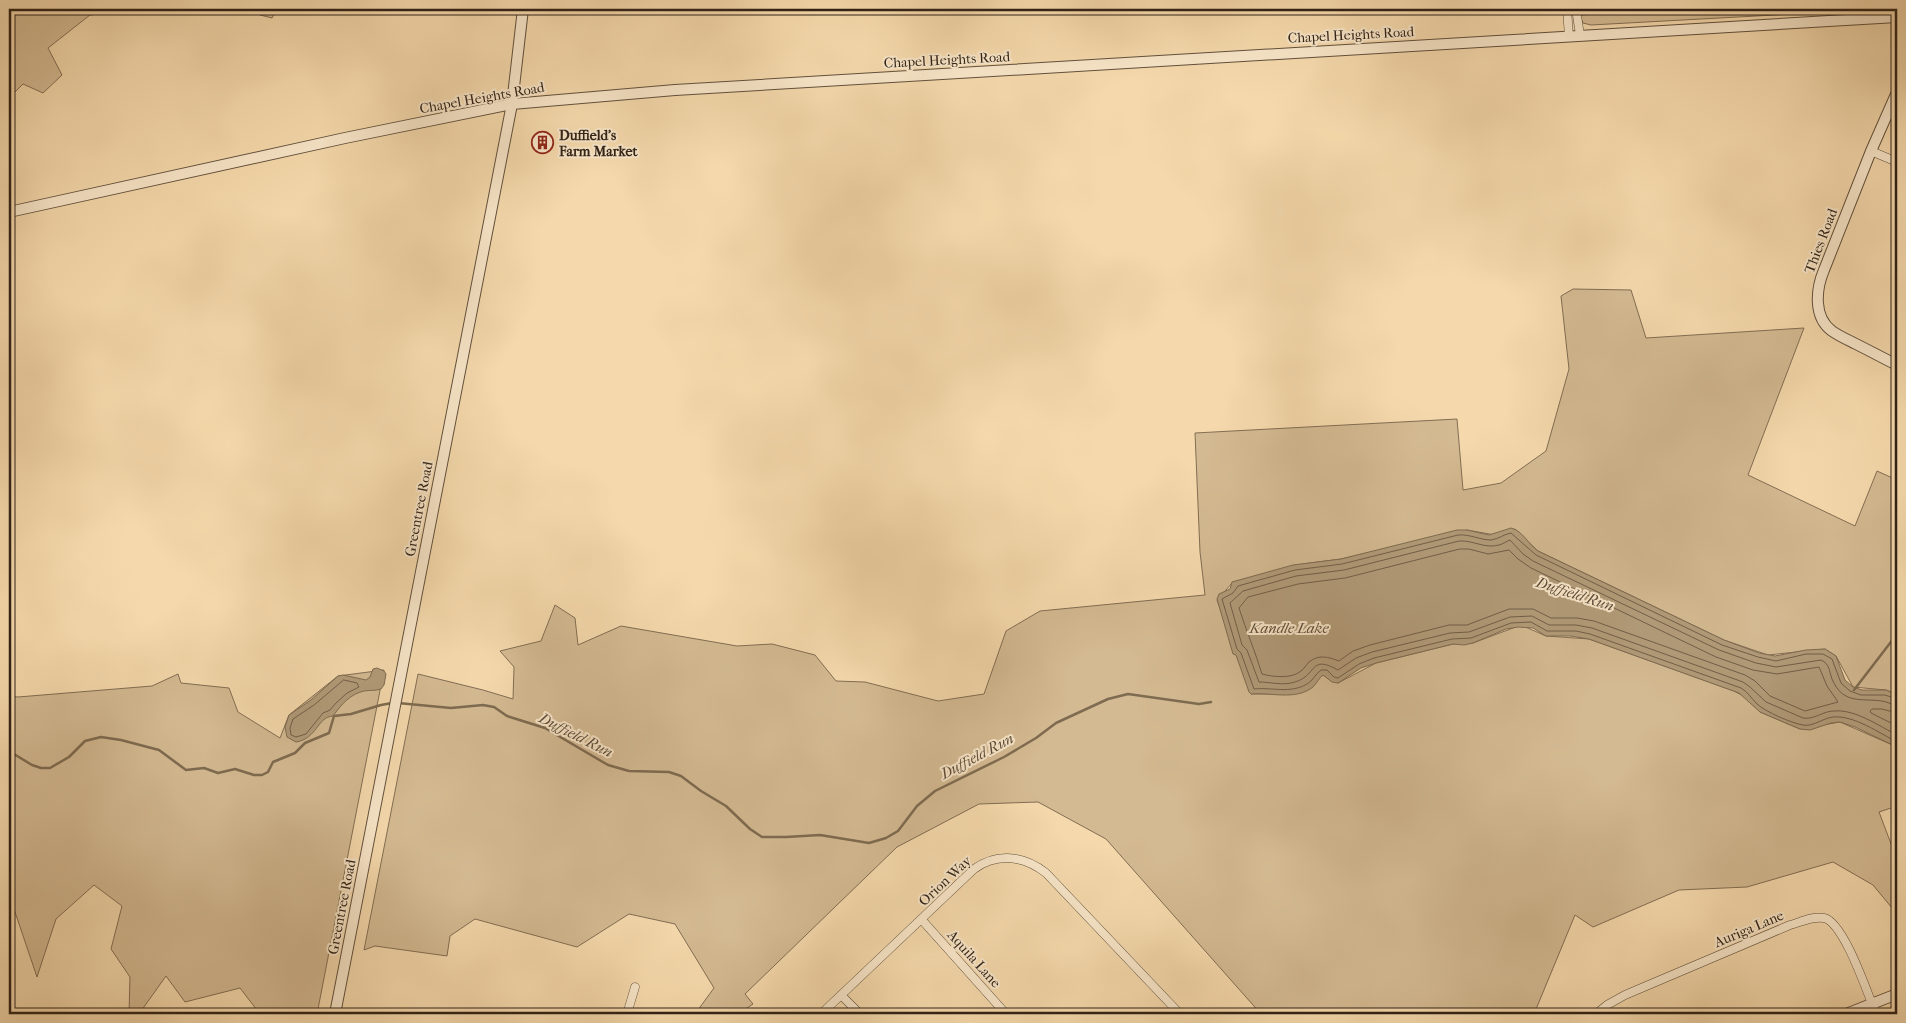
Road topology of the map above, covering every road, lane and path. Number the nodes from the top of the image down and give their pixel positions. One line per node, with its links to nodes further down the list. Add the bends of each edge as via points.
1 (523, 9): 8 (street, Greentree Road)
2 (1567, 9): 6 (street)
3 (1576, 9): 5 (street)
4 (1897, 18): 5 (street, Chapel Heights Road)
5 (1580, 35): 6 (street, Chapel Heights Road)
6 (1569, 36): 8 (street, Chapel Heights Road, via 675,90)
7 (1897, 92): 9 (street, Thies Road)
8 (512, 104): 11 (street, Chapel Heights Road); 18 (street, Greentree Road)
9 (1871, 151): 10 (street); 12 (street, Thies Road, via 1821,278 1818,308 1831,331)
10 (1897, 162)
11 (9, 212)
12 (1897, 365)
13 (922, 920): 16 (street, Orion Way); 22 (street, Aquila Lane); 23 (street, Orion Way, via 983,863 1009,859 1028,861 1046,873)
14 (635, 987): 19 (street)
15 (1897, 994): 17 (street)
16 (841, 995): 20 (street, Orion Way); 21 (street)
17 (1872, 1004): 24 (street, Auriga Lane, via 1843,936 1833,923 1817,918 1790,925 1625,995); 25 (street); 26 (street, Auriga Lane)
18 (335, 1014)
19 (627, 1014)
20 (821, 1014)
21 (860, 1014)
22 (1006, 1014)
23 (1180, 1014)
24 (1596, 1014)
25 (1846, 1014)
26 (1876, 1014)

